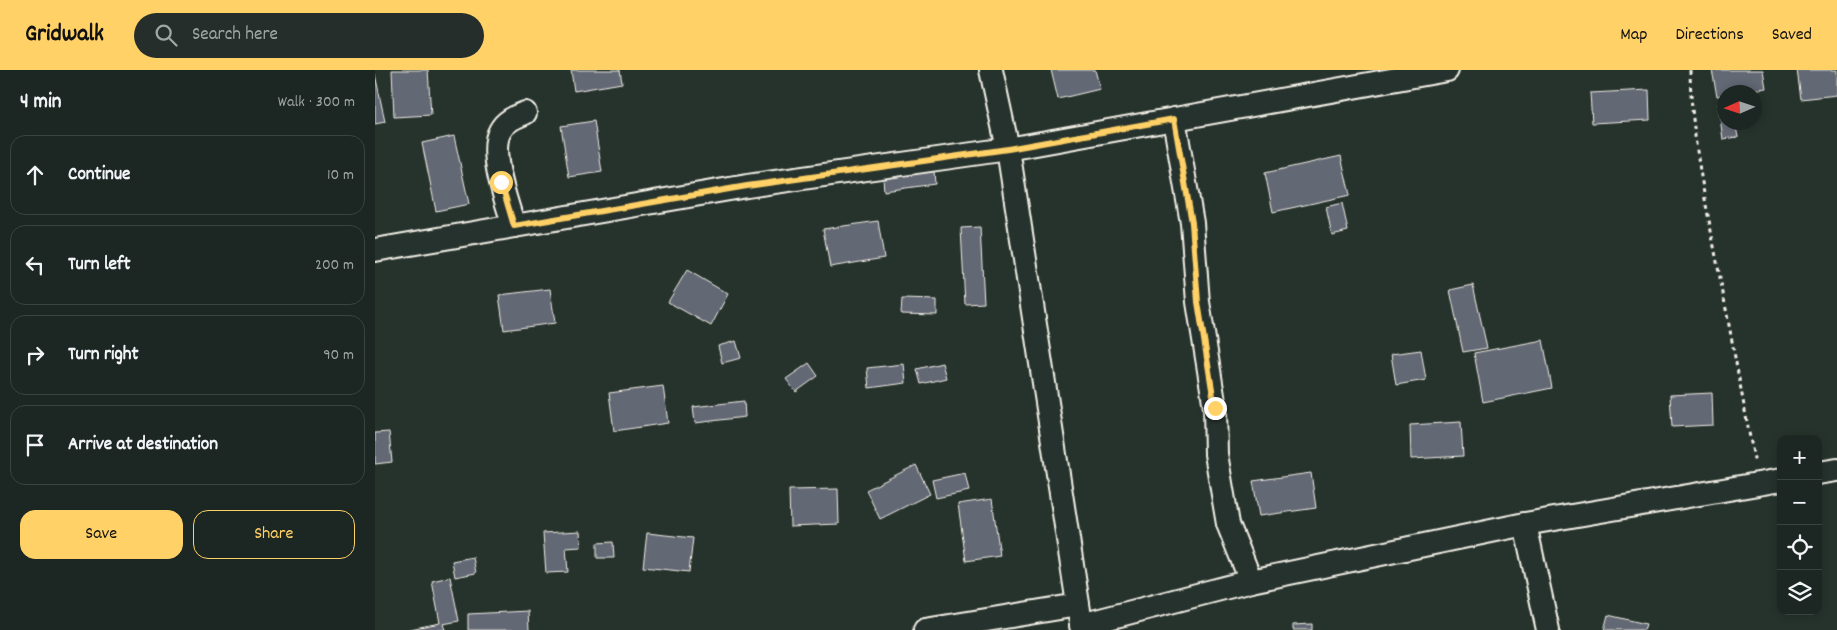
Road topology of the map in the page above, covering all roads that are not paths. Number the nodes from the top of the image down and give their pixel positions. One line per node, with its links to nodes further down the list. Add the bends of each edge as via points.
1 (991, 70): 5 (street)
2 (1444, 70): 4 (street)
3 (525, 114): 6 (street, via 510,120 499,132 497,147 499,175)
4 (1174, 119): 5 (street); 12 (street, via 1192,223 1198,302 1215,408 1216,454 1229,524)
5 (1008, 149): 6 (street, via 747,186); 13 (street)
6 (514, 226): 7 (street)
7 (375, 250)
8 (1837, 470): 9 (street)
9 (1822, 472)
10 (1777, 481): 11 (street)
11 (1525, 524): 12 (street); 15 (street)
12 (1251, 581): 13 (street)
13 (1080, 620): 14 (street)
14 (925, 630)
15 (1548, 630)

